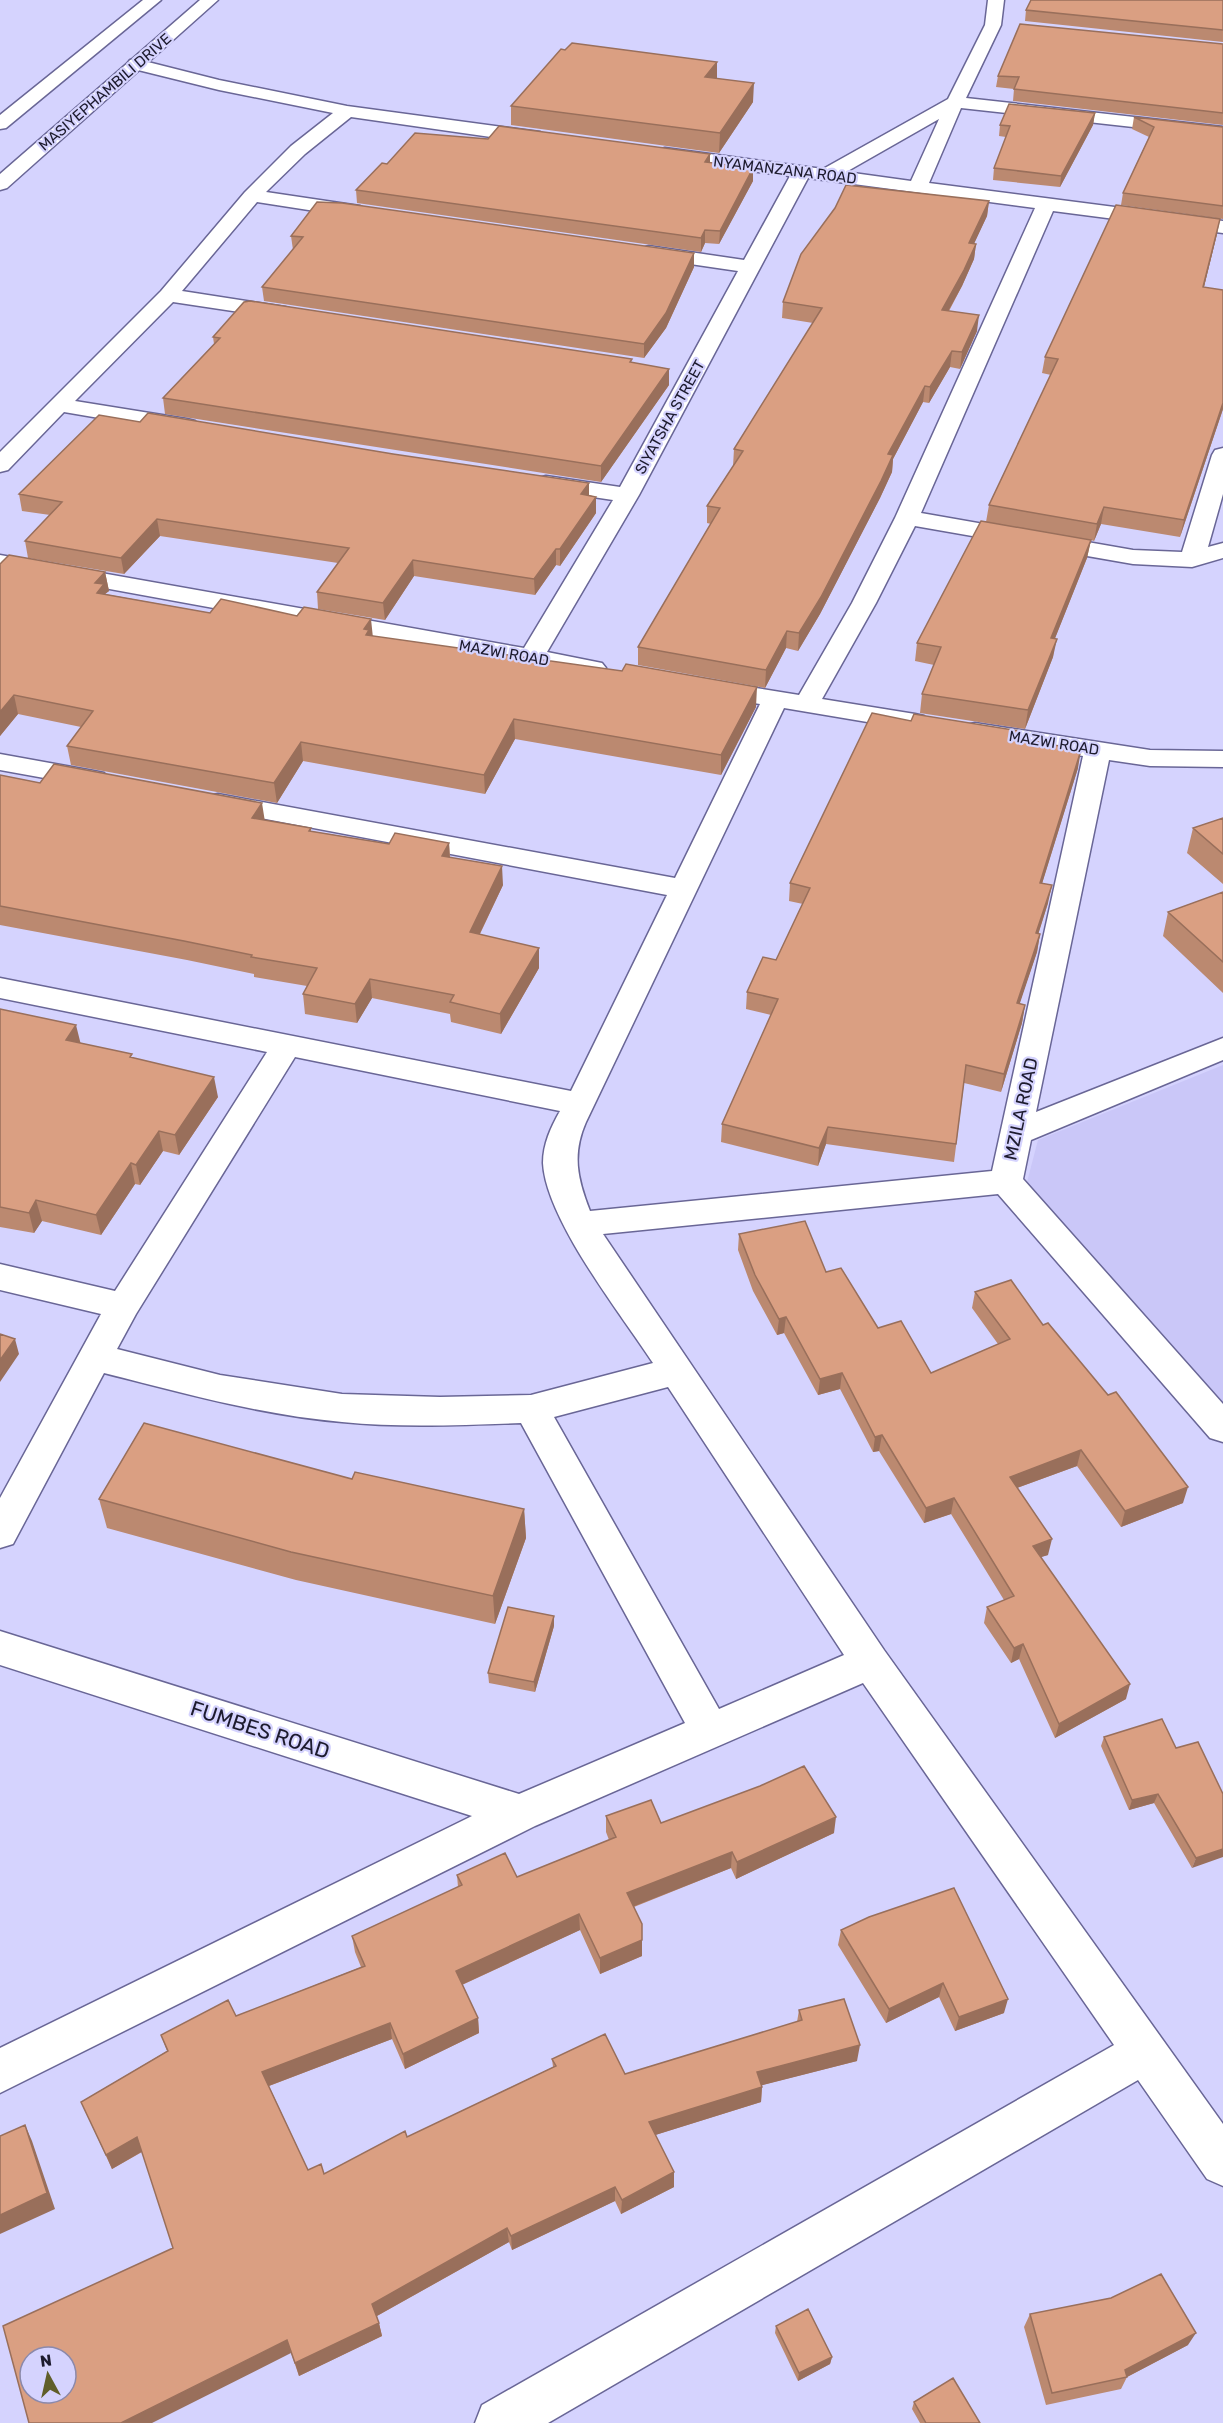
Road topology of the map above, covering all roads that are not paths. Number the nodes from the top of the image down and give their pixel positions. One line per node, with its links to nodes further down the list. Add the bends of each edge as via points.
1 (153, 0): 7 (street)
2 (210, 0): 4 (street, MASIYEPHAMBILI DRIVE)
3 (996, 0): 5 (street, via 999,26)
4 (136, 63): 6 (street, via 219,85); 13 (street, MASIYEPHAMBILI DRIVE)
5 (955, 102): 8 (street); 12 (street); 14 (street)
6 (347, 111): 9 (street); 15 (street, via 298,150)
7 (0, 124)
8 (1223, 132)
9 (554, 139)
10 (648, 152): 11 (street, NYAMANZANA ROAD)
11 (801, 173): 12 (street, NYAMANZANA ROAD); 20 (street, SIYATSHA STREET)
12 (825, 176): 14 (street, NYAMANZANA ROAD)
13 (0, 184)
14 (918, 187): 16 (street, NYAMANZANA ROAD)
15 (252, 196): 17 (street); 21 (street)
16 (1046, 205): 18 (street, NYAMANZANA ROAD); 31 (street)
17 (383, 215)
18 (1223, 227)
19 (632, 250): 20 (street)
20 (751, 267): 24 (street, SIYATSHA STREET)
21 (168, 296): 22 (street); 25 (street)
22 (308, 317)
23 (670, 371): 24 (street)
24 (693, 375): 30 (street, SIYATSHA STREET)
25 (59, 405): 26 (street); 28 (street)
26 (209, 430)
27 (1223, 455): 33 (street)
28 (0, 465)
29 (527, 480): 30 (street)
30 (627, 495): 35 (street, SIYATSHA STREET)
31 (907, 518): 33 (street, via 1133,556); 38 (street, via 864,603)
32 (1223, 550): 33 (street)
33 (1192, 560)
34 (0, 562): 35 (street, MAZWI ROAD)
35 (531, 658): 36 (street, MAZWI ROAD)
36 (613, 672)
37 (729, 691): 38 (street, MAZWI ROAD)
38 (791, 702): 39 (street, MAZWI ROAD); 44 (street)
39 (1098, 749): 40 (street, MAZWI ROAD, via 1182,760); 49 (street, MZILA ROAD)
40 (1223, 759)
41 (0, 762): 42 (street)
42 (118, 783)
43 (188, 797): 44 (street)
44 (682, 889): 48 (street)
45 (0, 988): 46 (street)
46 (287, 1045): 48 (street); 53 (street)
47 (1223, 1048): 49 (street)
48 (580, 1104): 51 (street, via 566,1126 557,1158)
49 (1017, 1133): 50 (street, MZILA ROAD)
50 (1006, 1181): 51 (street); 57 (street, MZILA ROAD)
51 (579, 1224): 55 (street)
52 (0, 1277): 53 (street)
53 (123, 1306): 54 (street)
54 (95, 1357): 56 (street, via 220,1389 342,1408); 58 (street)
55 (676, 1371): 56 (street); 60 (street)
56 (531, 1409): 61 (street)
57 (1223, 1428)
58 (0, 1533)
59 (0, 1648): 62 (street, FUMBES ROAD)
60 (870, 1662): 61 (street); 63 (street)
61 (710, 1730): 62 (street)
62 (520, 1813): 64 (street)
63 (1144, 2052): 65 (street); 66 (street)
64 (0, 2071)
65 (1223, 2163)
66 (500, 2423)

